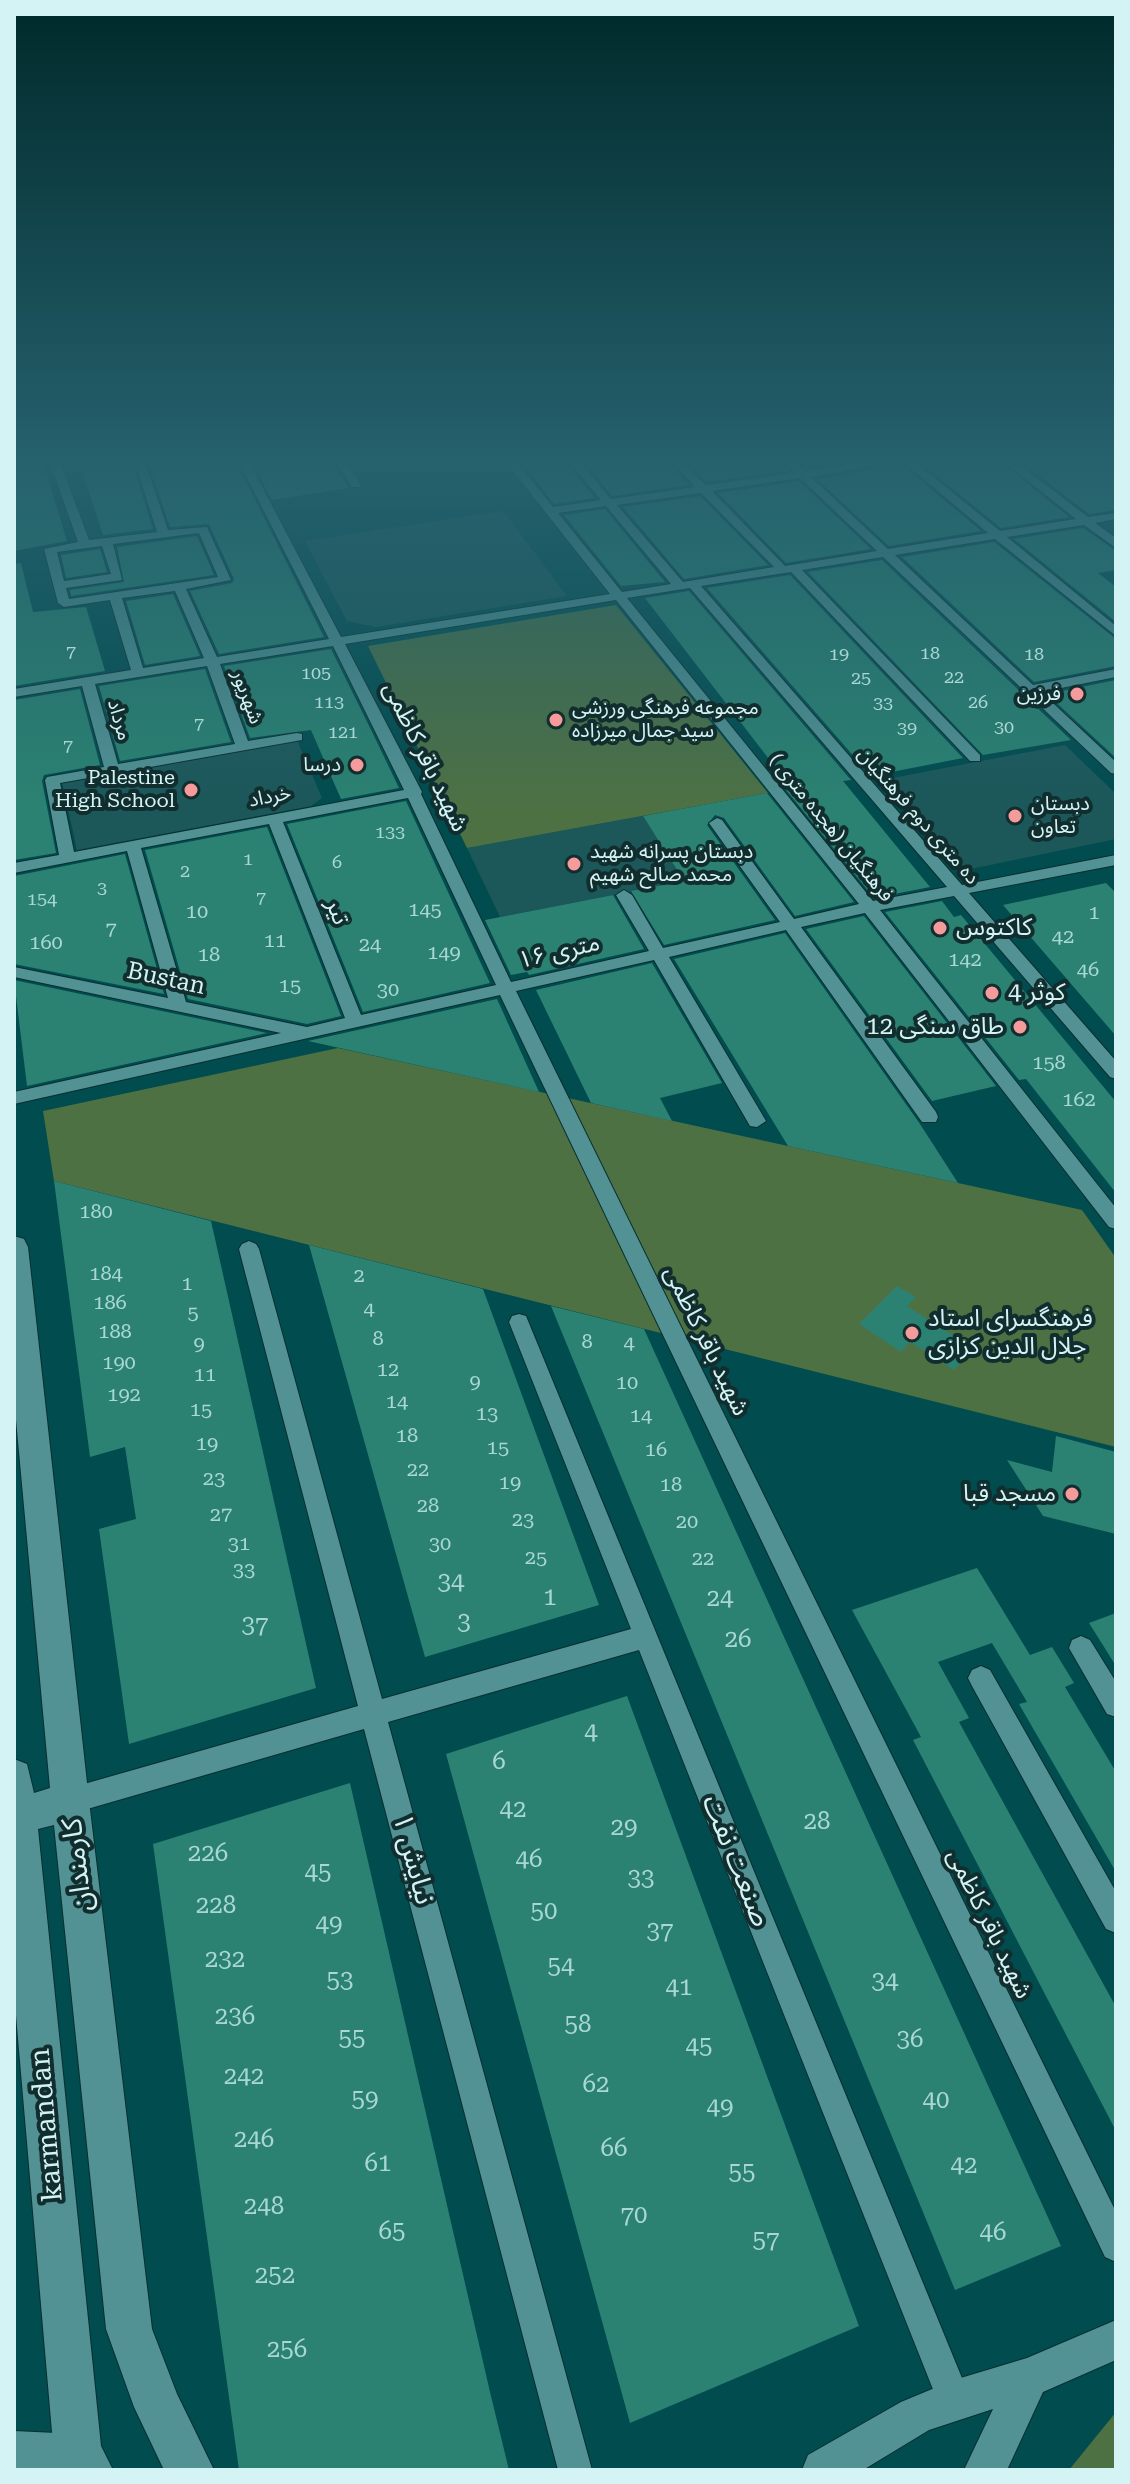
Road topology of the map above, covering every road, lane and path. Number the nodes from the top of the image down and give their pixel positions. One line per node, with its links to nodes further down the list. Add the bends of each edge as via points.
1 (57, 578): 12 (street)
2 (111, 578): 12 (street)
3 (224, 578): 13 (street)
4 (306, 578): 17 (street, شهید باقر کاظمی)
5 (603, 578): 14 (street, فرهنگیان (هجده متری ))
6 (680, 578): 11 (street, ده متری دوم فرهنگیان)
7 (722, 578): 11 (street)
8 (797, 578): 26 (street)
9 (911, 578): 22 (street)
10 (1049, 578): 16 (street)
11 (686, 584): 14 (street); 36 (street, ده متری دوم فرهنگیان)
12 (59, 585): 15 (street, via 64,603)
13 (179, 586): 15 (street); 18 (street, شهریور)
14 (617, 595): 17 (street); 38 (street, فرهنگیان (هجده متری ))
15 (115, 596): 19 (street)
16 (1116, 632)
17 (339, 641): 18 (street); 29 (street, شهید باقر کاظمی)
18 (212, 661): 19 (street); 25 (street, شهریور)
19 (138, 673): 21 (street)
20 (1116, 673): 22 (street)
21 (87, 681): 23 (street); 27 (street, مرداد)
22 (1028, 690): 28 (street)
23 (14, 693)
24 (297, 737): 25 (street)
25 (243, 746): 27 (street)
26 (975, 758)
27 (112, 769): 33 (street, via 52,780)
28 (1116, 770)
29 (415, 792): 30 (street, خرداد); 42 (street, شهید باقر کاظمی)
30 (274, 819): 32 (street, خرداد); 44 (street, تیر)
31 (717, 823): 39 (street)
32 (133, 846): 33 (street, خرداد); 43 (street)
33 (67, 858): 35 (street, خرداد)
34 (1113, 864): 36 (street, ۱۶ متری)
35 (14, 868)
36 (955, 890): 38 (street, ۱۶ متری); 46 (street, ده متری دوم فرهنگیان)
37 (624, 895): 40 (street)
38 (869, 907): 39 (street, ۱۶ متری); 50 (street, فرهنگیان (هجده متری ))
39 (789, 925): 40 (street, ۱۶ متری); 48 (street)
40 (659, 954): 42 (street, ۱۶ متری); 49 (street)
41 (14, 972): 43 (street, Bustan)
42 (506, 989): 44 (street, ۱۶ متری); 62 (street, شهید باقر کاظمی)
43 (179, 1006): 45 (street, Bustan)
44 (355, 1022): 45 (street, ۱۶ متری)
45 (309, 1032): 47 (street, ۱۶ متری)
46 (1116, 1073)
47 (14, 1098)
48 (929, 1117)
49 (757, 1121)
50 (1116, 1222)
51 (14, 1247): 60 (main road, کارمندان)
52 (249, 1249): 58 (street, نیایش ۱)
53 (519, 1322): 54 (street, صنعت نفت)
54 (646, 1636): 58 (street); 65 (street, صنعت نفت)
55 (1081, 1648): 57 (street)
56 (981, 1678): 61 (street)
57 (1116, 1705)
58 (374, 1714): 60 (street); 69 (street, نیایش ۱)
59 (16, 1797): 60 (main road); 67 (main road, karmandan)
60 (70, 1801): 68 (main road, کارمندان, via 129,2329 158,2407)
61 (1116, 1919)
62 (1116, 2246)
63 (1116, 2340): 64 (street)
64 (1029, 2378): 65 (street); 71 (street)
65 (954, 2400): 70 (street, via 915,2416)
66 (14, 2452): 67 (street)
67 (84, 2462)
68 (190, 2470)
69 (575, 2470)
70 (823, 2470)
71 (985, 2470)

